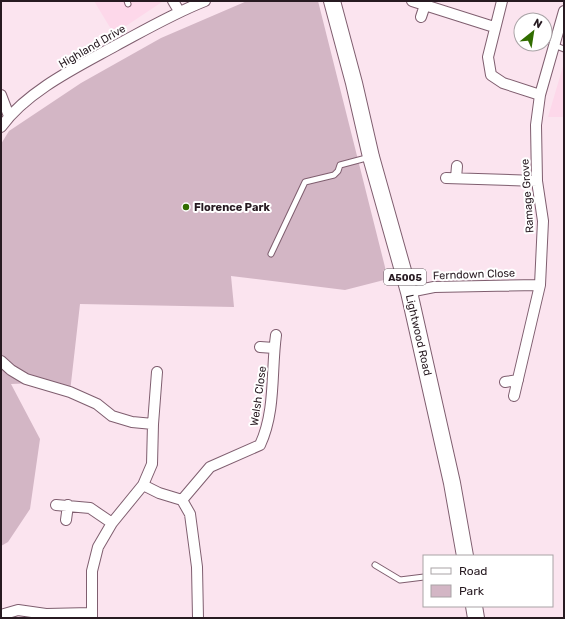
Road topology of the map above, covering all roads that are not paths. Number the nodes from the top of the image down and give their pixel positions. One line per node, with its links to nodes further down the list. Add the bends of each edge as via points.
1 (174, 1): 7 (street)
2 (205, 1): 7 (street, Highland Drive)
3 (332, 1): 17 (main road, Lightwood Road / A5005)
4 (412, 1): 6 (street)
5 (502, 1): 10 (street)
6 (425, 5): 9 (street); 10 (street)
7 (179, 11): 15 (street, Highland Drive, via 74,68 27,100)
8 (564, 11): 11 (street, Ramage Grove)
9 (421, 17)
10 (494, 27): 14 (street, via 488,57 491,75 503,83)
11 (554, 45): 12 (lane); 14 (street, Ramage Grove)
12 (564, 49)
13 (1, 95): 15 (street)
14 (540, 95): 21 (street, Ramage Grove, via 536,125)
15 (9, 116): 16 (street, Highland Drive)
16 (1, 126)
17 (371, 157): 22 (lane, via 340,165 334,175 305,182); 24 (main road, Lightwood Road / A5005)
18 (457, 166): 20 (street)
19 (446, 178): 20 (street)
20 (456, 178): 21 (street)
21 (537, 181): 23 (street, Ramage Grove, via 543,221)
22 (271, 254)
23 (540, 285): 24 (street, Ferndown Close, via 434,287); 30 (street, Ramage Grove)
24 (409, 292): 40 (main road, Lightwood Road / A5005, via 452,483)
25 (276, 335): 27 (street, Welsh Close)
26 (260, 347): 27 (street)
27 (274, 348): 35 (street, Welsh Close, via 275,368 267,430 260,445 210,467)
28 (1, 361): 33 (street, via 26,379 70,392 97,404 112,416 132,422)
29 (157, 372): 33 (street)
30 (518, 380): 31 (street); 32 (street, Ramage Grove)
31 (505, 382)
32 (514, 396)
33 (153, 424): 34 (street, via 152,464)
34 (143, 485): 35 (street); 39 (street)
35 (182, 500): 46 (street, via 190,514)
36 (56, 505): 37 (street)
37 (68, 505): 38 (street); 39 (street, via 90,508)
38 (66, 520)
39 (112, 523): 45 (street, via 98,547 92,572)
40 (465, 555)
41 (375, 565): 42 (lane, via 400,580)
42 (423, 577)
43 (474, 607): 47 (main road)
44 (1, 615): 45 (street, via 18,610 46,614)
45 (91, 615)
46 (198, 618)
47 (476, 618)

